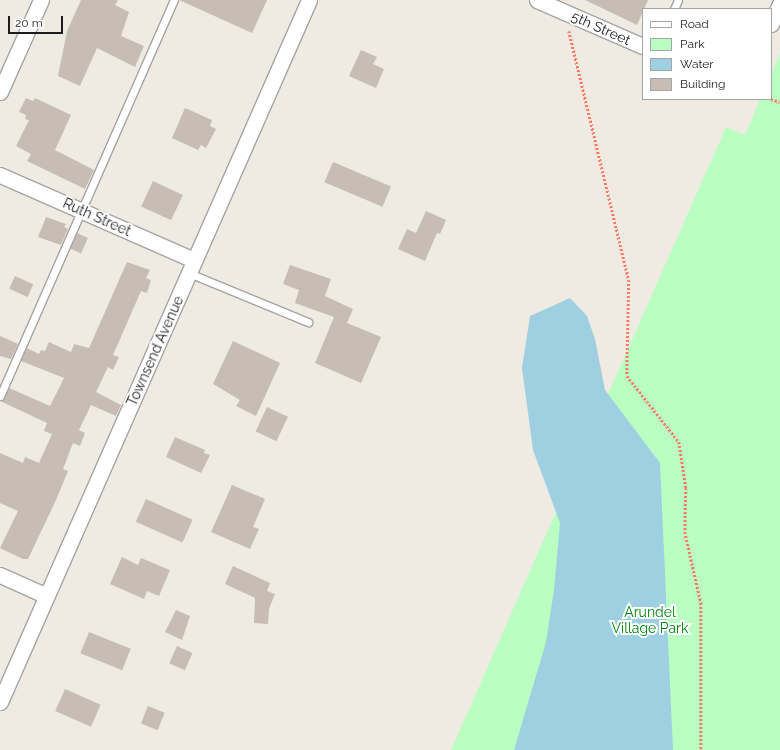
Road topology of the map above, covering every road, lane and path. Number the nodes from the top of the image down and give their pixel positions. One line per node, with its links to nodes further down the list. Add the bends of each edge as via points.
1 (41, 0): 9 (street)
2 (174, 0): 11 (lane)
3 (309, 0): 12 (street, Townsend Avenue)
4 (538, 0): 6 (street, 5th Street)
5 (780, 4): 7 (street)
6 (567, 6): 8 (street, 5th Street); 18 (path, via 630,280 627,376 679,442 686,488 685,532 700,603)
7 (772, 22)
8 (642, 45)
9 (0, 92)
10 (0, 174): 11 (street, Ruth Street)
11 (82, 210): 12 (street, Ruth Street); 14 (lane)
12 (192, 267): 13 (lane); 16 (street, Townsend Avenue)
13 (308, 322)
14 (0, 396)
15 (0, 575): 16 (street)
16 (46, 596): 17 (street, Townsend Avenue)
17 (0, 702)
18 (701, 750)

